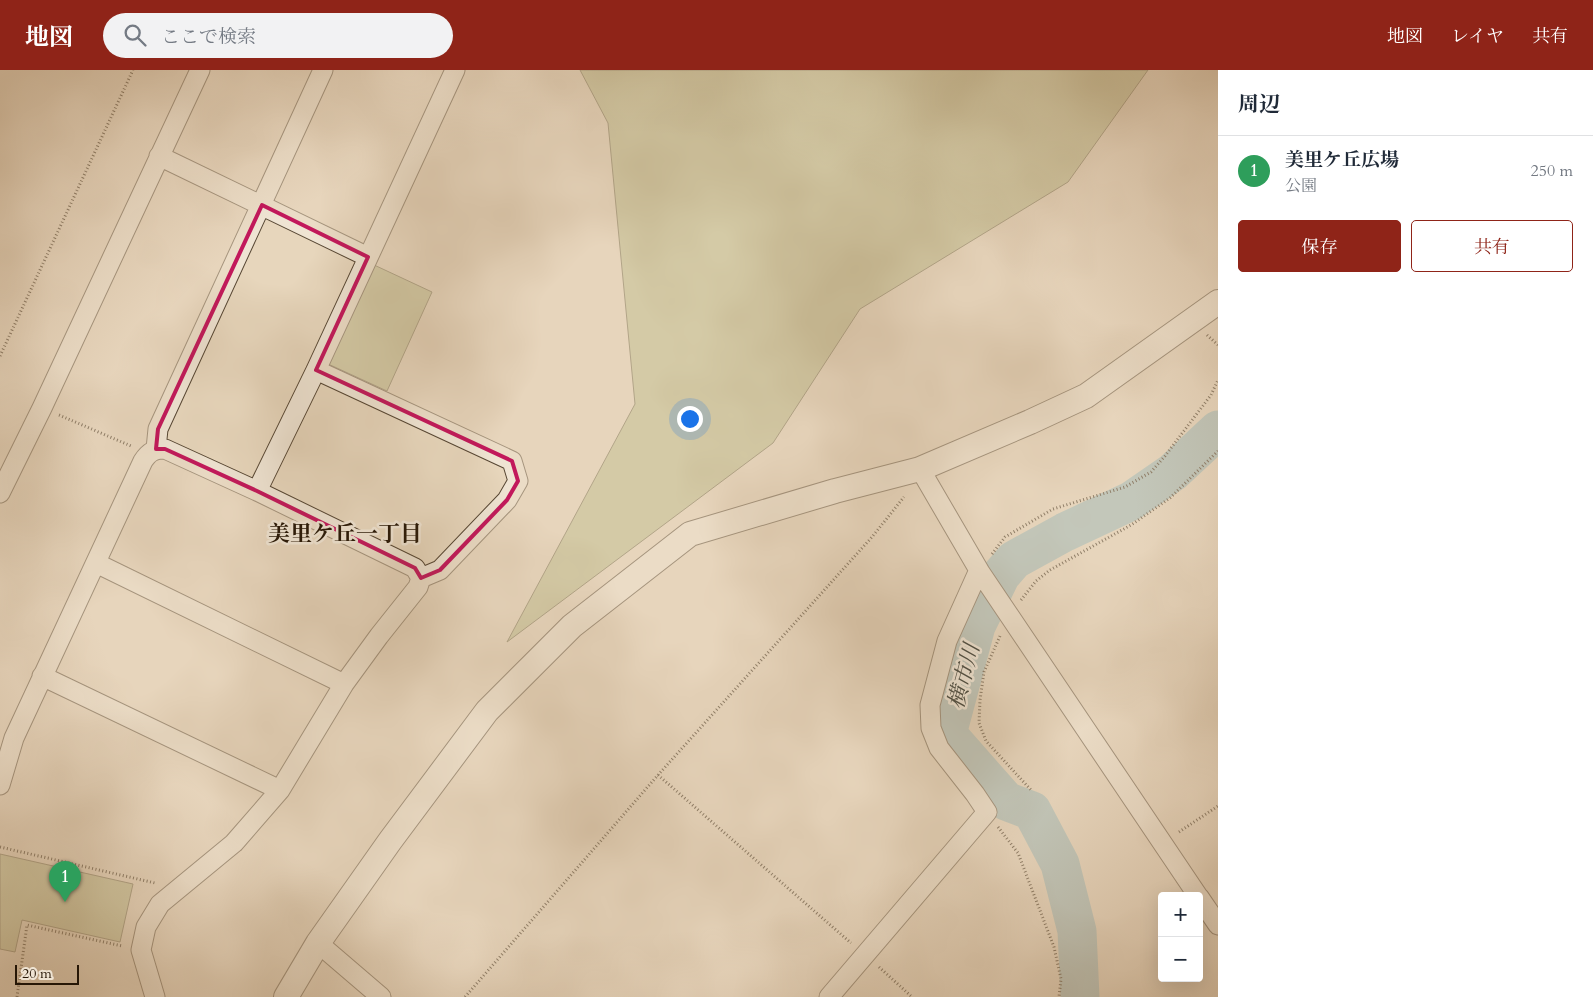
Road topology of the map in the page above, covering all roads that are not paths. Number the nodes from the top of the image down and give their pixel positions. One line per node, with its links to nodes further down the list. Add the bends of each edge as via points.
1 (200, 70): 4 (street)
2 (323, 70): 5 (street)
3 (456, 70): 6 (street)
4 (160, 156): 5 (street); 12 (street)
5 (262, 205): 6 (street); 9 (street, via 158,429)
6 (368, 256): 8 (street)
7 (1218, 302): 10 (street, via 1086,396)
8 (316, 370): 11 (street); 15 (street, via 512,461 518,481 507,500 440,570)
9 (152, 451): 11 (street, via 165,449); 13 (street)
10 (920, 471): 14 (street); 23 (street, via 836,491 690,534 580,620 487,711)
11 (257, 491): 15 (street, via 414,568)
12 (0, 493)
13 (96, 563): 16 (street); 17 (street)
14 (980, 571): 20 (street); 27 (street, via 948,641 930,704 931,728 939,748 987,812)
15 (421, 578): 17 (street, via 418,587)
16 (42, 676): 18 (street, via 14,738); 19 (street)
17 (344, 684): 19 (street)
18 (0, 785)
19 (280, 790): 24 (street, via 234,843 160,904 146,927 141,950)
20 (1196, 892)
21 (1203, 902): 22 (street)
22 (1218, 925)
23 (318, 943): 25 (street); 26 (street)
24 (155, 997)
25 (286, 997)
26 (381, 997)
27 (829, 997)

